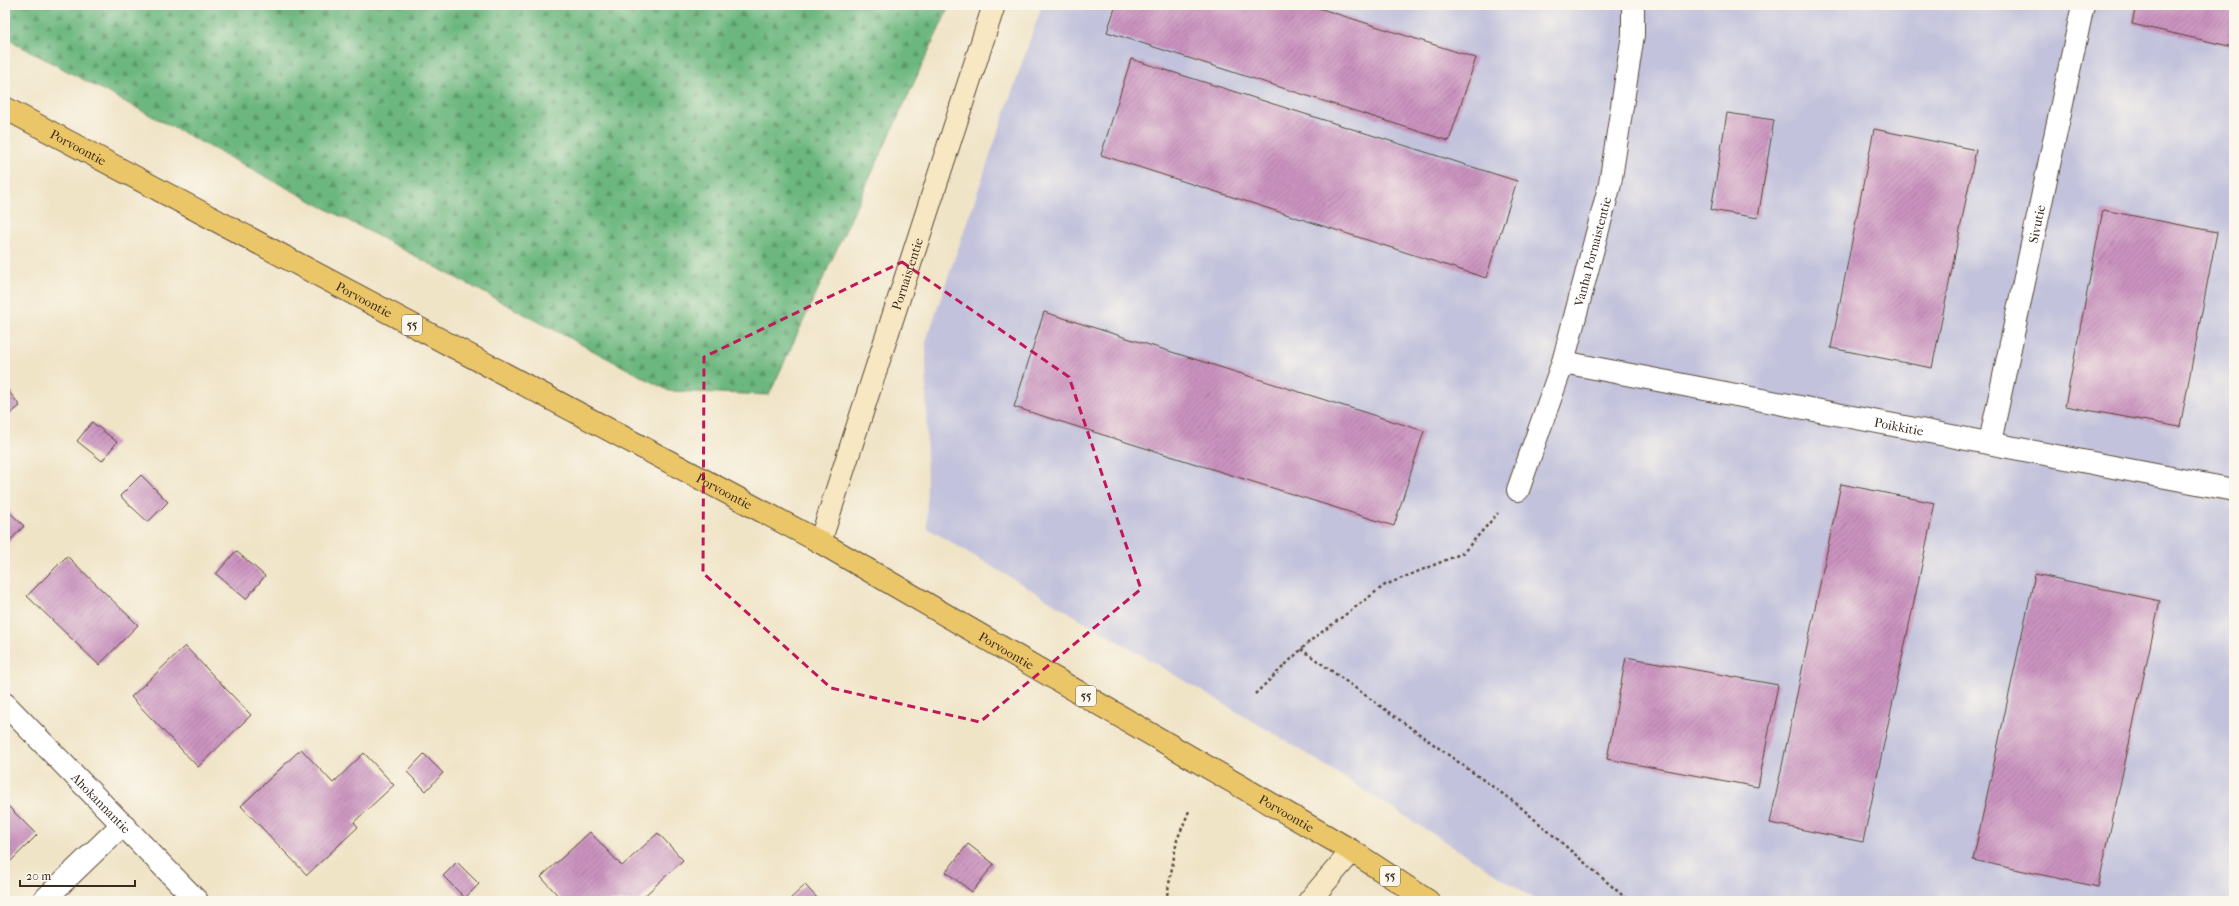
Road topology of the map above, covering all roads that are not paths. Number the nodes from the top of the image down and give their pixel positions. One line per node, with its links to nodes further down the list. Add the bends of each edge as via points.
1 (994, 5): 9 (street, Pornaistentie)
2 (1633, 5): 5 (street, Vanha Pornaistentie, via 1633,35 1610,184)
3 (2083, 5): 6 (street, Sivutie)
4 (5, 108): 9 (main road, Porvoontie / 55)
5 (1563, 362): 6 (street, Poikkitie); 7 (street, Vanha Pornaistentie)
6 (1990, 442): 8 (street, Poikkitie)
7 (1518, 490)
8 (2234, 490)
9 (820, 542): 12 (main road, Porvoontie / 55)
10 (5, 704): 11 (street, Ahokannantie)
11 (123, 824): 13 (street); 14 (street, Ahokannantie)
12 (1352, 851): 15 (street); 16 (main road, Porvoontie / 55)
13 (43, 901)
14 (197, 901)
15 (1309, 901)
16 (1428, 901)

